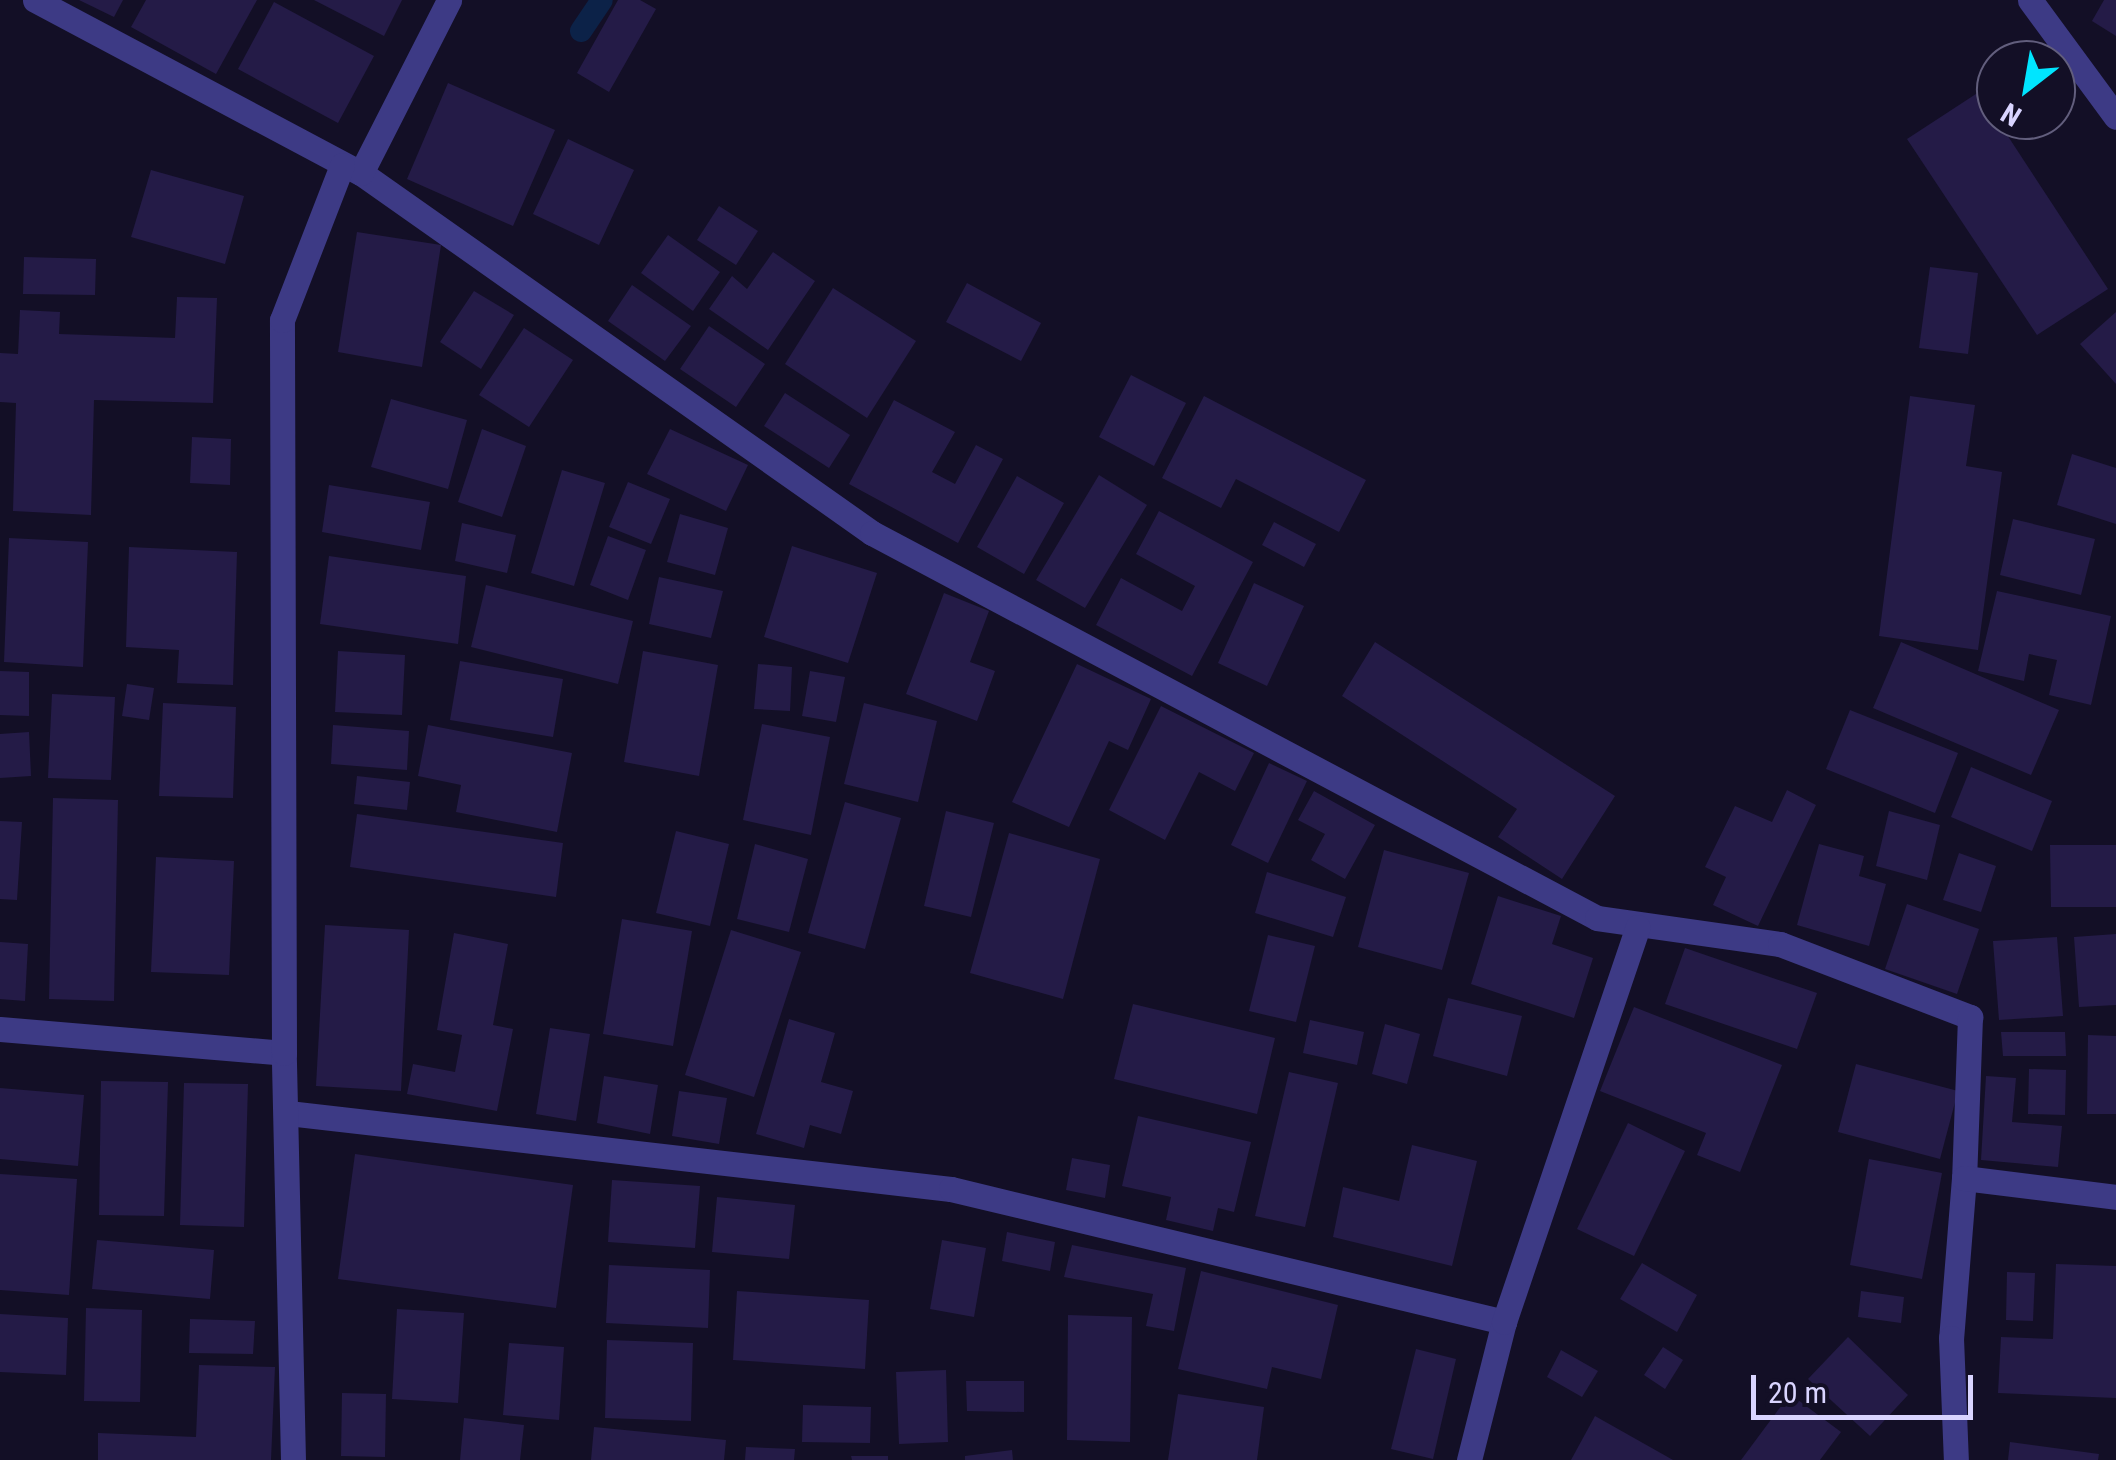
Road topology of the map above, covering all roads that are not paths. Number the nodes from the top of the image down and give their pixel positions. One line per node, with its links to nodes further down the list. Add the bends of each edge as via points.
1 (35, 0): 5 (street)
2 (449, 0): 5 (street)
3 (2030, 0): 4 (street)
4 (2116, 117)
5 (351, 169): 6 (street, via 872,533 1597,918); 8 (street, via 282,320)
6 (1638, 927): 10 (street, via 1780,944 1970,1017); 12 (street)
7 (0, 1029): 8 (street)
8 (284, 1053): 9 (street)
9 (288, 1113): 12 (street, via 951,1188); 13 (street)
10 (1964, 1178): 11 (street); 15 (street, via 1951,1338)
11 (2116, 1198)
12 (1504, 1322): 14 (street)
13 (293, 1460)
14 (1469, 1460)
15 (1956, 1460)

